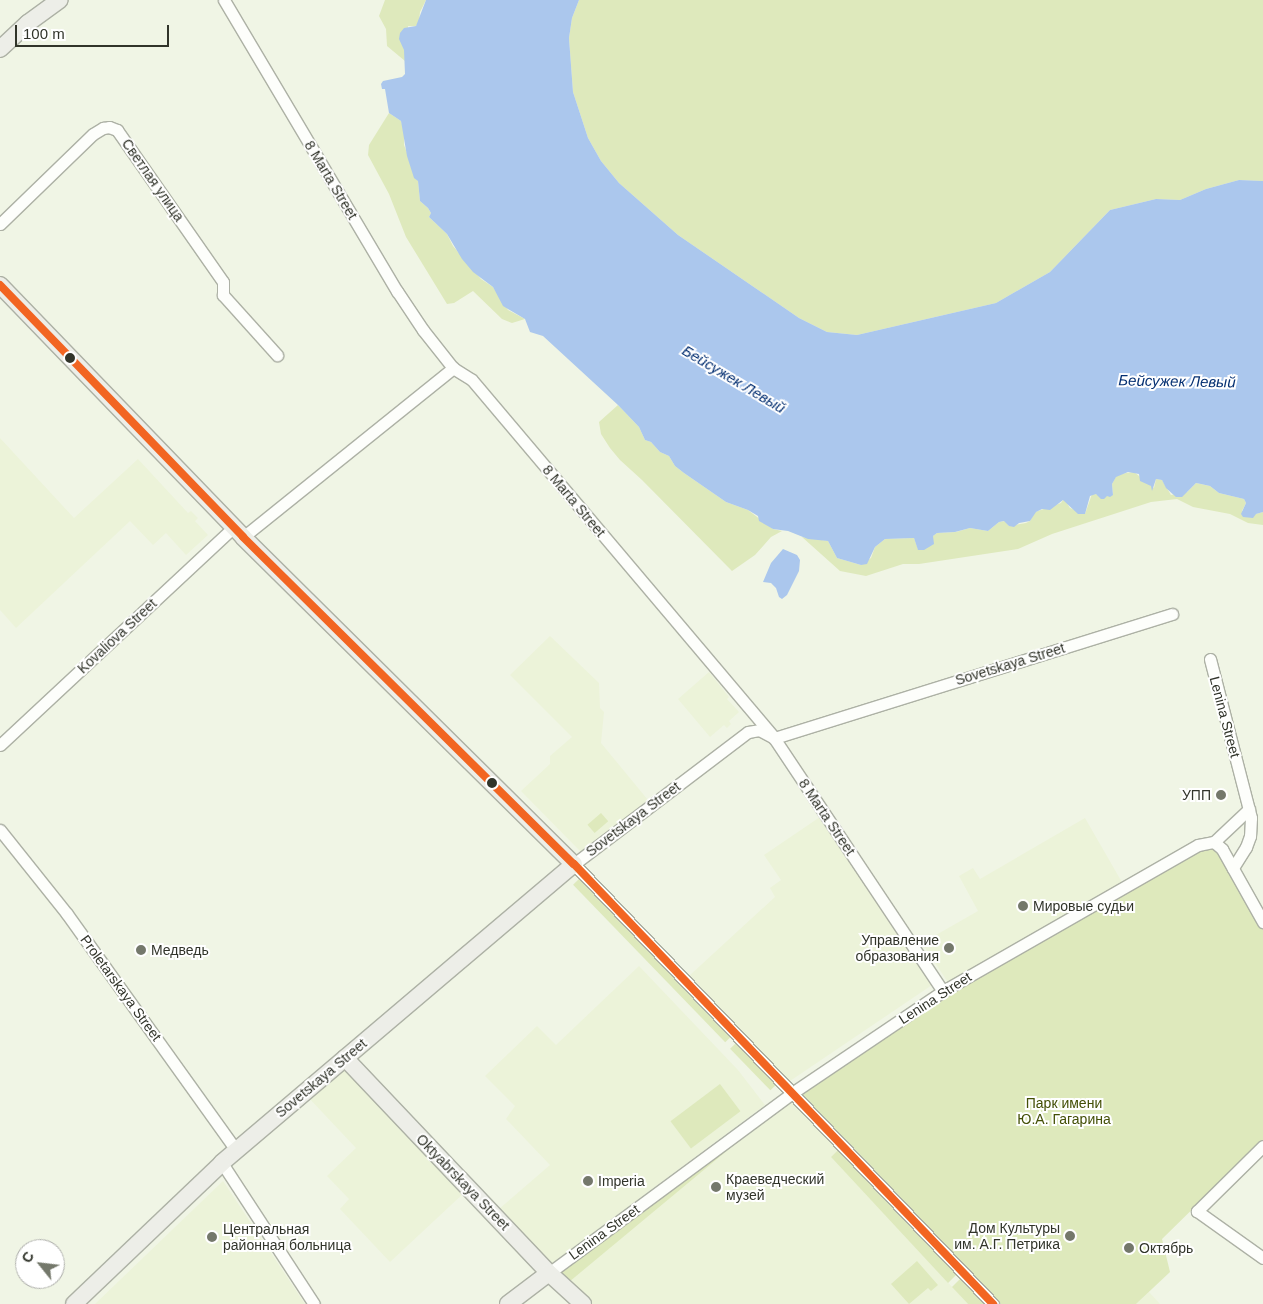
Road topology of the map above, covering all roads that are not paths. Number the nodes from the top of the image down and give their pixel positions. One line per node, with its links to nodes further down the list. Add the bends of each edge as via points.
1 (60, 0): 3 (street, via 28,22)
2 (224, 0): 7 (street, 8 Marta Street, via 397,291)
3 (0, 49)
4 (0, 224): 6 (street, Светлая улица, via 93,134 102,128 117,130 223,282 223,295)
5 (0, 285): 8 (street)
6 (276, 355)
7 (453, 368): 8 (street, Kovaliova Street); 11 (street, 8 Marta Street, via 472,380)
8 (238, 532): 12 (street, Kovaliova Street); 16 (street)
9 (1172, 614): 11 (street, Sovetskaya Street)
10 (1210, 658): 13 (street, Lenina Street)
11 (774, 738): 16 (street, Sovetskaya Street, via 759,730 748,732); 19 (street, 8 Marta Street)
12 (0, 745)
13 (1249, 809): 15 (street, Lenina Street); 17 (street, via 1250,836)
14 (0, 830): 23 (street, Proletarskaya Street, via 67,914)
15 (1214, 842): 17 (street); 19 (street, Lenina Street, via 1198,845)
16 (574, 864): 20 (street, Sovetskaya Street); 21 (street)
17 (1233, 868): 18 (street)
18 (1263, 922)
19 (943, 991): 21 (street, Lenina Street)
20 (345, 1058): 23 (street, Sovetskaya Street); 26 (street, Oktyabrskaya Street)
21 (792, 1093): 26 (street, Lenina Street); 31 (street)
22 (1263, 1146): 25 (street, via 1197,1211)
23 (236, 1150): 24 (street, Sovetskaya Street)
24 (222, 1163): 27 (street, Sovetskaya Street); 28 (street)
25 (1263, 1258)
26 (549, 1272): 29 (street, Lenina Street); 30 (street, Oktyabrskaya Street)
27 (74, 1304)
28 (314, 1304)
29 (508, 1304)
30 (583, 1304)
31 (993, 1304)

